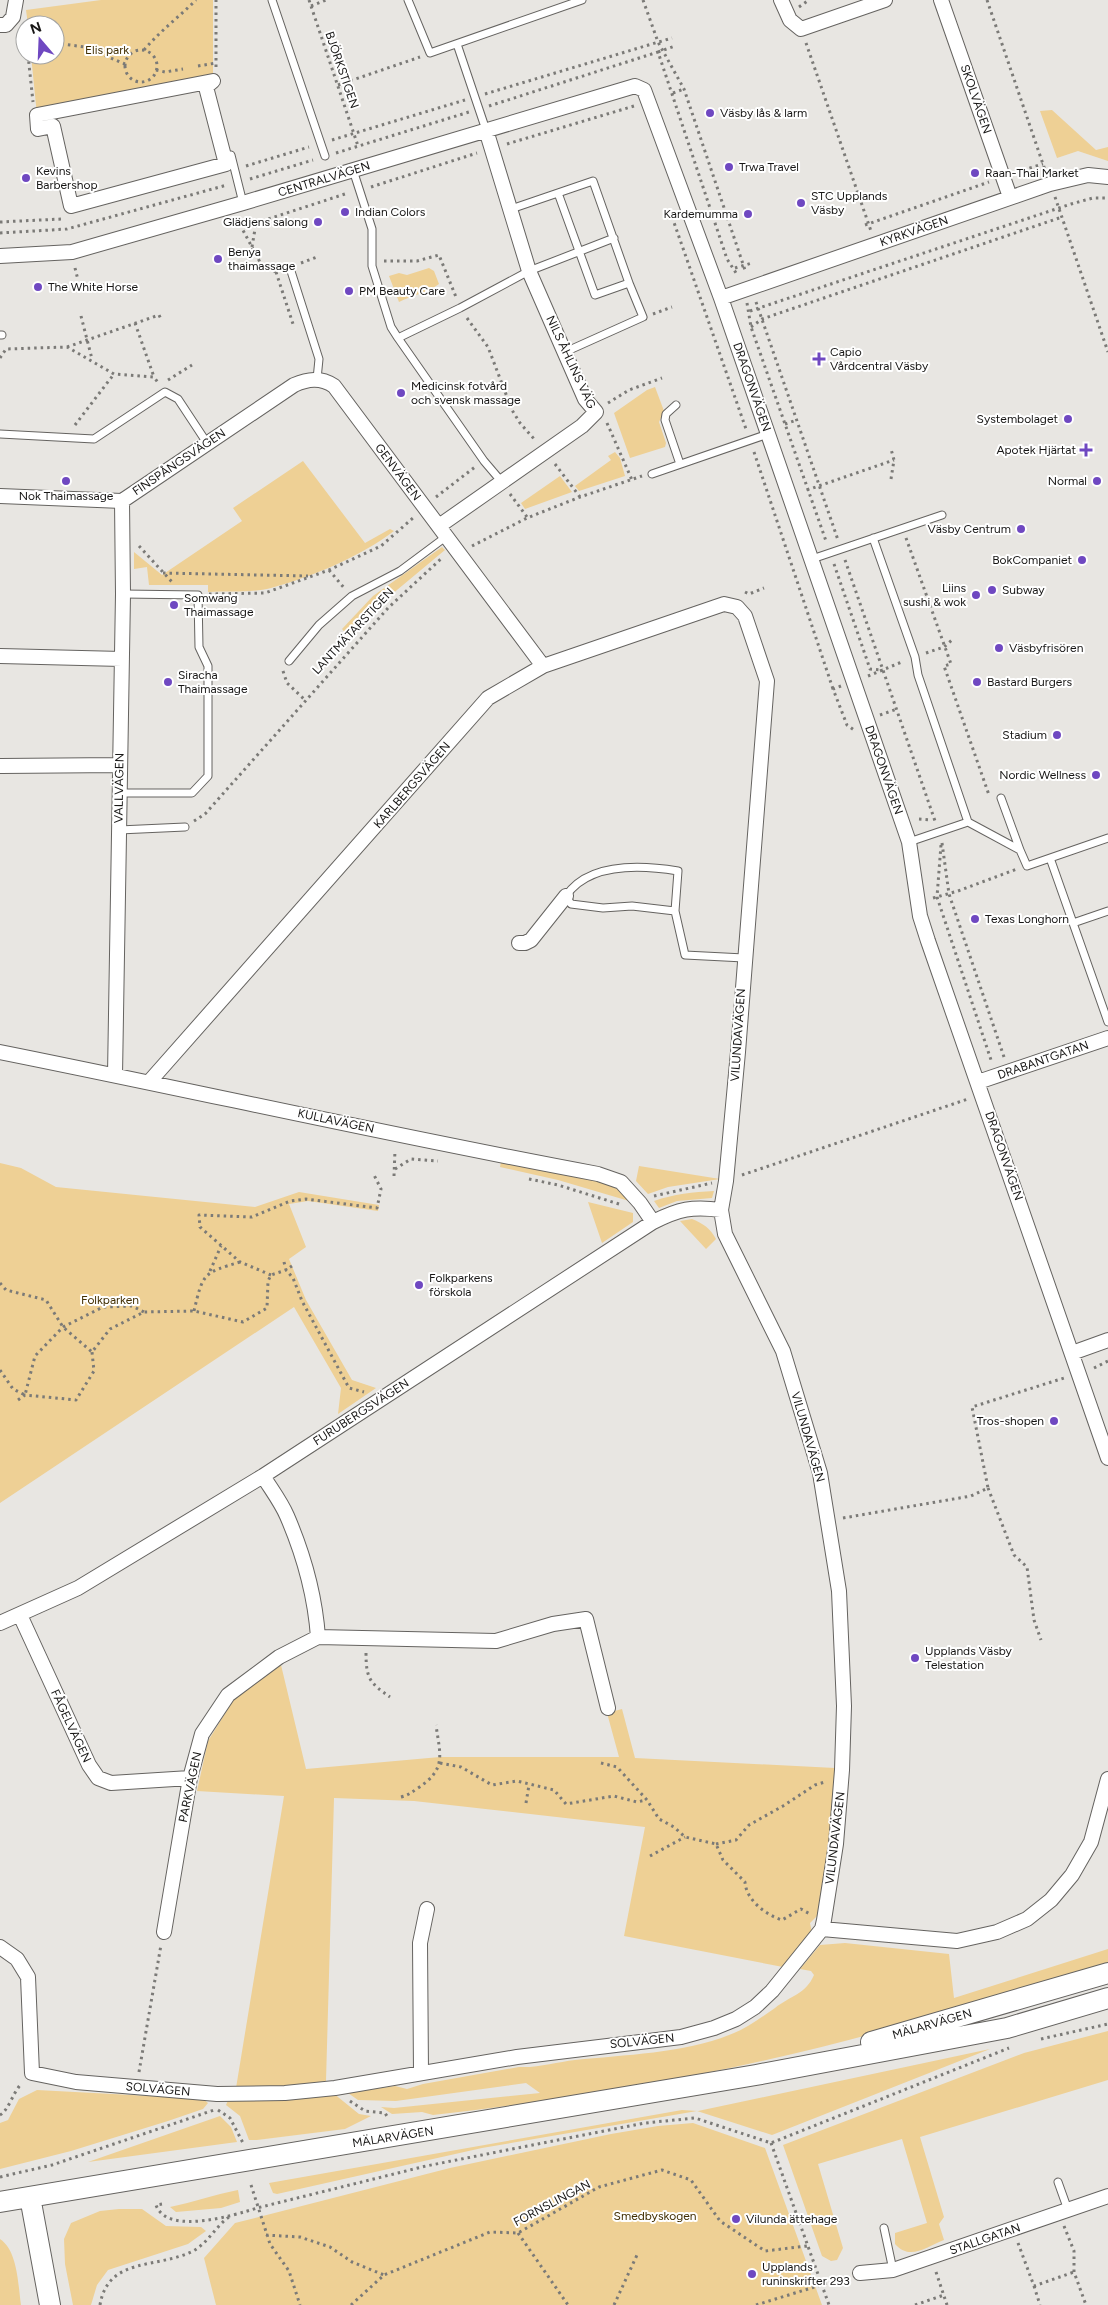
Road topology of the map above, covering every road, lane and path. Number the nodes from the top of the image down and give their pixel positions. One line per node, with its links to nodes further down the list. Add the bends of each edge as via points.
1 (16, 0): 15 (street, via 13,18 6,25)
2 (196, 0): 22 (path)
3 (216, 0): 26 (path)
4 (272, 0): 43 (lane)
5 (309, 0): 14 (path, BJÖRKSTIGEN)
6 (326, 0): 14 (path)
7 (408, 0): 25 (lane)
8 (582, 0): 20 (lane)
9 (643, 0): 18 (path)
10 (781, 0): 16 (street, via 790,20)
11 (885, 0): 16 (street)
12 (941, 0): 46 (street, SKOLVÄGEN)
13 (987, 0): 44 (path)
14 (311, 6): 32 (path, BJÖRKSTIGEN)
15 (0, 25)
16 (801, 28): 46 (path, via 866,225)
17 (672, 38): 18 (path)
18 (658, 42): 23 (path)
19 (65, 44): 27 (path, via 85,47)
20 (457, 44): 25 (lane); 37 (lane)
21 (675, 46): 23 (path)
22 (144, 50): 27 (path, via 133,52); 31 (path, via 156,59)
23 (663, 50): 24 (path); 34 (path)
24 (658, 52): 36 (path); 37 (path)
25 (430, 53): 32 (path)
26 (216, 63): 29 (path); 35 (path)
27 (125, 64): 31 (path, via 128,75 137,81 149,79)
28 (29, 65): 38 (path)
29 (194, 67)
30 (185, 69): 31 (path)
31 (156, 70)
32 (338, 86): 41 (path, BJÖRKSTIGEN)
33 (644, 90): 40 (street, CENTRALVÄGEN, via 635,86); 79 (street, DRAGONVÄGEN)
34 (684, 90): 36 (path); 71 (path)
35 (214, 93): 48 (lane)
36 (672, 93): 71 (path, via 727,259 734,268)
37 (479, 109): 40 (lane); 41 (path)
38 (34, 112)
39 (636, 113): 42 (path, via 634,105)
40 (486, 130): 42 (street, NILS ÅHLINS VÄG); 45 (street, CENTRALVÄGEN)
41 (358, 146): 43 (path)
42 (492, 148): 50 (path); 59 (street, NILS ÅHLINS VÄG)
43 (325, 156): 48 (path)
44 (1043, 164): 46 (path); 49 (path)
45 (353, 170): 50 (lane); 54 (street, CENTRALVÄGEN)
46 (1003, 177): 52 (street, SKOLVÄGEN)
47 (1108, 177): 49 (street, KYRKVÄGEN, via 1088,175)
48 (238, 182): 54 (lane); 60 (path)
49 (1050, 184): 52 (street, KYRKVÄGEN); 56 (path)
50 (359, 190): 62 (path); 68 (lane, via 372,229)
51 (558, 193): 59 (lane); 64 (lane, via 593,181); 66 (lane)
52 (1010, 197): 78 (street, KYRKVÄGEN)
53 (1108, 198): 56 (path, via 1093,198)
54 (242, 204): 62 (path); 65 (path); 67 (street, CENTRALVÄGEN, via 72,252)
55 (70, 206): 55 (street, via 226,164 206,87 213,81 37,115 38,129 53,126)
56 (1059, 207): 61 (path); 82 (path)
57 (115, 208): 60 (path)
58 (669, 208): 109 (path)
59 (510, 209): 74 (street, NILS ÅHLINS VÄG)
60 (118, 216): 63 (path, via 67,229)
61 (1062, 216): 86 (path); 93 (path)
62 (256, 223): 65 (path)
63 (0, 232)
64 (614, 238): 66 (lane); 77 (lane)
65 (252, 248): 75 (path, via 261,264)
66 (579, 251): 74 (lane); 77 (lane, via 595,295)
67 (0, 256)
68 (372, 256): 81 (path, via 388,262 417,261 439,255); 90 (lane, via 372,266 391,327)
69 (318, 257): 73 (path)
70 (752, 263): 71 (path)
71 (744, 266): 78 (path)
72 (75, 268): 76 (path)
73 (290, 268): 75 (path); 101 (lane, via 319,359)
74 (529, 271): 81 (lane); 94 (street, NILS ÅHLINS VÄG)
75 (276, 272): 89 (path)
76 (78, 280)
77 (630, 283): 85 (lane)
78 (751, 288): 79 (street, KYRKVÄGEN); 82 (path)
79 (721, 298): 107 (street, DRAGONVÄGEN)
80 (672, 307): 85 (path)
81 (460, 308): 90 (lane); 112 (path, via 488,347 512,410)
82 (758, 310): 83 (path); 86 (path)
83 (750, 311)
84 (80, 316): 91 (path)
85 (642, 317): 94 (lane)
86 (762, 318): 104 (path); 105 (path, via 751,327)
87 (162, 319): 88 (path, via 159,315)
88 (135, 324): 91 (path); 99 (path)
89 (293, 325)
90 (398, 338): 114 (lane)
91 (86, 340): 92 (path); 96 (path)
92 (67, 347): 95 (path, via 6,349); 96 (path)
93 (1108, 350)
94 (565, 352): 103 (street, NILS ÅHLINS VÄG, via 585,399)
95 (0, 358)
96 (92, 360): 98 (path)
97 (192, 365): 99 (path, via 160,386)
98 (114, 374): 99 (path); 108 (path)
99 (154, 377)
100 (662, 378): 103 (path, via 629,390)
101 (317, 379): 110 (street, FINSPÅNGSVÄGEN, via 294,385); 126 (street, GENVÄGEN, via 334,386)
102 (676, 406): 115 (lane, via 666,414 665,420)
103 (596, 412): 112 (street, NILS ÅHLINS VÄG); 117 (path, via 605,420)
104 (797, 420): 105 (path); 120 (path)
105 (785, 424): 121 (path)
106 (0, 434): 108 (lane)
107 (768, 434): 109 (lane); 123 (street, DRAGONVÄGEN)
108 (65, 438): 110 (lane, via 94,439 165,392 178,398)
109 (749, 439): 115 (lane); 150 (path)
110 (207, 442): 125 (street, FINSPÅNGSVÄGEN)
111 (891, 449): 113 (path)
112 (546, 451): 119 (street, NILS ÅHLINS VÄG); 124 (path)
113 (894, 460): 118 (path); 120 (path)
114 (484, 461): 119 (lane); 126 (path)
115 (680, 464): 116 (lane)
116 (649, 474): 117 (path, LANTMÄTARSTIGEN)
117 (632, 480): 124 (path, LANTMÄTARSTIGEN)
118 (891, 480)
119 (501, 481): 128 (path); 130 (street, NILS ÅHLINS VÄG)
120 (819, 485): 121 (path); 133 (path)
121 (808, 489): 123 (path); 135 (path)
122 (0, 496): 125 (street, FINSPÅNGSVÄGEN)
123 (790, 496): 136 (street, DRAGONVÄGEN)
124 (580, 497): 128 (path, LANTMÄTARSTIGEN)
125 (122, 501): 140 (street, VALLVÄGEN)
126 (424, 506): 130 (street, GENVÄGEN); 137 (path, via 381,546)
127 (942, 515): 129 (lane)
128 (527, 518): 134 (path, LANTMÄTARSTIGEN)
129 (903, 528): 131 (lane); 157 (path, via 950,664 944,666)
130 (443, 531): 134 (street, GENVÄGEN); 143 (lane, via 400,571)
131 (873, 538): 133 (lane); 160 (lane)
132 (134, 539): 138 (path)
133 (841, 549): 135 (lane); 149 (path)
134 (458, 550): 148 (street, GENVÄGEN); 151 (path, LANTMÄTARSTIGEN, via 449,552 388,608)
135 (830, 553): 136 (lane); 149 (path, via 870,669)
136 (812, 559): 164 (street, DRAGONVÄGEN)
137 (329, 570): 139 (path); 143 (path)
138 (163, 573): 139 (path); 141 (path)
139 (311, 576): 142 (path, via 265,593)
140 (123, 594): 141 (lane); 146 (street, VALLVÄGEN)
141 (183, 594): 142 (lane)
142 (198, 594): 156 (lane, via 198,647 208,666 208,776 192,792)
143 (352, 596): 147 (lane, via 319,625)
144 (745, 616): 148 (street, KARLBERGSVÄGEN, via 737,607 724,604); 175 (street, VILUNDAVÄGEN, via 767,681)
145 (0, 656): 146 (street)
146 (122, 659): 154 (street, VALLVÄGEN)
147 (289, 661): 151 (path, via 282,669 287,683)
148 (543, 666): 181 (street, KARLBERGSVÄGEN, via 488,698)
149 (883, 670): 152 (path)
150 (833, 689)
151 (305, 700): 161 (path, LANTMÄTARSTIGEN, via 205,814)
152 (897, 709): 153 (path); 159 (path, via 935,820 920,820)
153 (877, 716)
154 (119, 765): 155 (street); 156 (street, VALLVÄGEN)
155 (1, 766)
156 (119, 793): 162 (street, VALLVÄGEN)
157 (989, 796)
158 (1001, 798): 165 (lane)
159 (915, 815)
160 (968, 822): 164 (lane); 165 (lane)
161 (185, 827): 162 (lane)
162 (119, 830): 180 (street, VALLVÄGEN)
163 (1108, 838): 166 (lane)
164 (909, 842): 182 (street, DRAGONVÄGEN, via 920,916)
165 (1020, 850): 167 (lane)
166 (1050, 858): 167 (lane); 173 (lane)
167 (1027, 866): 168 (path)
168 (949, 894): 170 (path); 170 (path, via 941,838); 179 (path)
169 (566, 896): 171 (lane, via 571,904); 171 (lane, via 574,884 588,875 608,870 636,867 678,871); 174 (street, via 530,940)
170 (937, 897): 179 (path)
171 (675, 911): 175 (lane, via 685,955)
172 (1108, 911): 173 (lane)
173 (1073, 923): 176 (lane)
174 (519, 943)
175 (744, 958): 189 (street, VILUNDAVÄGEN)
176 (1108, 1022)
177 (1108, 1038): 179 (street, DRABANTGATAN)
178 (0, 1052): 180 (street, KULLAVÄGEN)
179 (1003, 1074): 182 (street, DRABANTGATAN)
180 (116, 1075): 181 (street, KULLAVÄGEN)
181 (150, 1082): 191 (street, KULLAVÄGEN, via 598,1174 621,1182)
182 (978, 1082): 205 (street, DRAGONVÄGEN)
183 (970, 1098): 189 (path)
184 (394, 1156): 186 (path)
185 (444, 1162): 186 (path, via 411,1159)
186 (395, 1169): 188 (path)
187 (374, 1175): 192 (path, via 381,1189 377,1208 306,1199 290,1201 252,1217 199,1215 200,1227)
188 (394, 1176)
189 (726, 1181): 190 (street, VILUNDAVÄGEN)
190 (720, 1210): 191 (street, FURUBERGSVÄGEN, via 699,1207 676,1211); 227 (street, VILUNDAVÄGEN, via 725,1234 782,1351 820,1473 839,1591 844,1706)
191 (653, 1222): 214 (street, FURUBERGSVÄGEN)
192 (221, 1246): 193 (path); 197 (path)
193 (240, 1262): 197 (path); 198 (path)
194 (284, 1262): 196 (path)
195 (292, 1266): 196 (path)
196 (286, 1270): 198 (path); 210 (path, via 349,1388)
197 (210, 1271): 200 (path, via 200,1283)
198 (271, 1275): 200 (path, via 267,1308 243,1322)
199 (0, 1283): 202 (path, via 6,1290 46,1300)
200 (194, 1310): 201 (path)
201 (144, 1312): 202 (path, via 132,1306 103,1307); 204 (path, via 110,1329)
202 (63, 1327): 204 (path); 211 (path, via 35,1356)
203 (1108, 1340): 205 (street)
204 (92, 1352): 211 (path, via 94,1371 76,1400)
205 (1072, 1353): 213 (street, DRAGONVÄGEN)
206 (1108, 1361): 207 (path)
207 (1094, 1368)
208 (0, 1370): 211 (path, via 13,1389)
209 (1068, 1377): 215 (path, via 972,1406)
210 (369, 1394)
211 (25, 1395): 212 (path)
212 (18, 1400)
213 (1108, 1456)
214 (263, 1476): 217 (street, FURUBERGSVÄGEN, via 78,1588); 219 (street, via 286,1515 303,1561 317,1618)
215 (988, 1488): 216 (path, via 971,1496); 220 (path, via 1014,1555 1027,1567 1034,1620)
216 (839, 1519)
217 (20, 1615): 218 (street, FURUBERGSVÄGEN); 228 (street, FÅGELVÄGEN, via 89,1765 98,1778 111,1784)
218 (0, 1623)
219 (318, 1637): 223 (street, PARKVÄGEN, via 496,1641 554,1624 586,1619); 228 (street, PARKVÄGEN, via 279,1657 228,1695 202,1734)
220 (1041, 1640)
221 (366, 1661): 222 (path, via 368,1678)
222 (390, 1697)
223 (608, 1708)
224 (436, 1725): 225 (path)
225 (440, 1763): 230 (path, via 461,1767 492,1785 518,1780); 231 (path, via 427,1783 411,1795)
226 (601, 1763): 232 (path, via 617,1767)
227 (842, 1770): 235 (path, via 749,1825 736,1840); 238 (street, VILUNDAVÄGEN, via 836,1844)
228 (190, 1778): 239 (street, PARKVÄGEN)
229 (1108, 1778): 238 (street, via 1091,1842 1082,1858 1051,1900 1027,1919 997,1932 957,1941)
230 (529, 1785): 232 (path, via 554,1790 566,1804 614,1796 637,1802); 233 (path)
231 (401, 1797)
232 (647, 1800): 234 (path, via 659,1819)
233 (526, 1803)
234 (685, 1836): 235 (path); 236 (path)
235 (716, 1844): 238 (path, via 722,1860 745,1882 745,1888 764,1912 782,1920 801,1909)
236 (650, 1856)
237 (427, 1909): 246 (street, via 420,1942)
238 (823, 1925): 246 (street, SOLVÄGEN, via 772,1991 755,2007 714,2028 681,2037 576,2048)
239 (164, 1932): 249 (path)
240 (0, 1947): 247 (street, via 17,1959 28,1977)
241 (1108, 1974): 248 (main road, MÄLARVÄGEN)
242 (1108, 1998): 248 (main road, MÄLARVÄGEN, via 1007,2028)
243 (1108, 2024): 244 (path)
244 (1037, 2040)
245 (1011, 2048): 253 (path)
246 (421, 2072): 250 (street, SOLVÄGEN)
247 (32, 2073): 249 (street, SOLVÄGEN, via 76,2082); 251 (path, via 13,2093 5,2112)
248 (756, 2074): 259 (main road, MÄLARVÄGEN)
249 (136, 2088): 250 (street, SOLVÄGEN, via 217,2094)
250 (335, 2088): 252 (path, via 356,2106 365,2111 385,2113)
251 (0, 2115)
252 (390, 2120)
253 (771, 2143): 262 (path, via 695,2118 645,2124 426,2166); 269 (path)
254 (244, 2144): 255 (path, via 230,2118 217,2109 94,2152)
255 (0, 2177)
256 (1058, 2182): 264 (lane)
257 (251, 2184): 262 (path)
258 (1108, 2196): 264 (street, STALLGATAN)
259 (30, 2197): 260 (main road, MÄLARVÄGEN); 279 (main road)
260 (0, 2202)
261 (162, 2204): 263 (path, via 156,2205 158,2210 178,2221)
262 (257, 2208): 263 (path); 267 (path)
263 (230, 2216): 280 (path, via 194,2251 131,2268 111,2278)
264 (1065, 2216): 272 (street, STALLGATAN); 273 (path, via 1074,2251)
265 (884, 2228): 272 (lane)
266 (518, 2233): 269 (path, FORNSLINGAN, via 599,2187 662,2170 691,2180 720,2221 765,2251); 275 (path, FORNSLINGAN, via 490,2232); 283 (path)
267 (266, 2234): 275 (path, via 300,2237 330,2247 352,2262); 281 (path, via 290,2271)
268 (1016, 2237): 277 (path)
269 (807, 2246): 276 (path)
270 (637, 2254): 284 (path)
271 (934, 2267): 278 (path)
272 (893, 2270): 274 (street, STALLGATAN)
273 (1074, 2272): 277 (path); 290 (path)
274 (860, 2273): 276 (path)
275 (384, 2275): 282 (path, FORNSLINGAN)
276 (822, 2285): 285 (path); 286 (path)
277 (1034, 2286): 289 (path)
278 (944, 2296): 287 (path); 288 (path)
279 (50, 2305)
280 (100, 2305)
281 (300, 2305)
282 (351, 2305)
283 (568, 2305)
284 (614, 2305)
285 (756, 2305)
286 (829, 2305)
287 (915, 2305)
288 (947, 2305)
289 (1040, 2305)
290 (1086, 2305)

